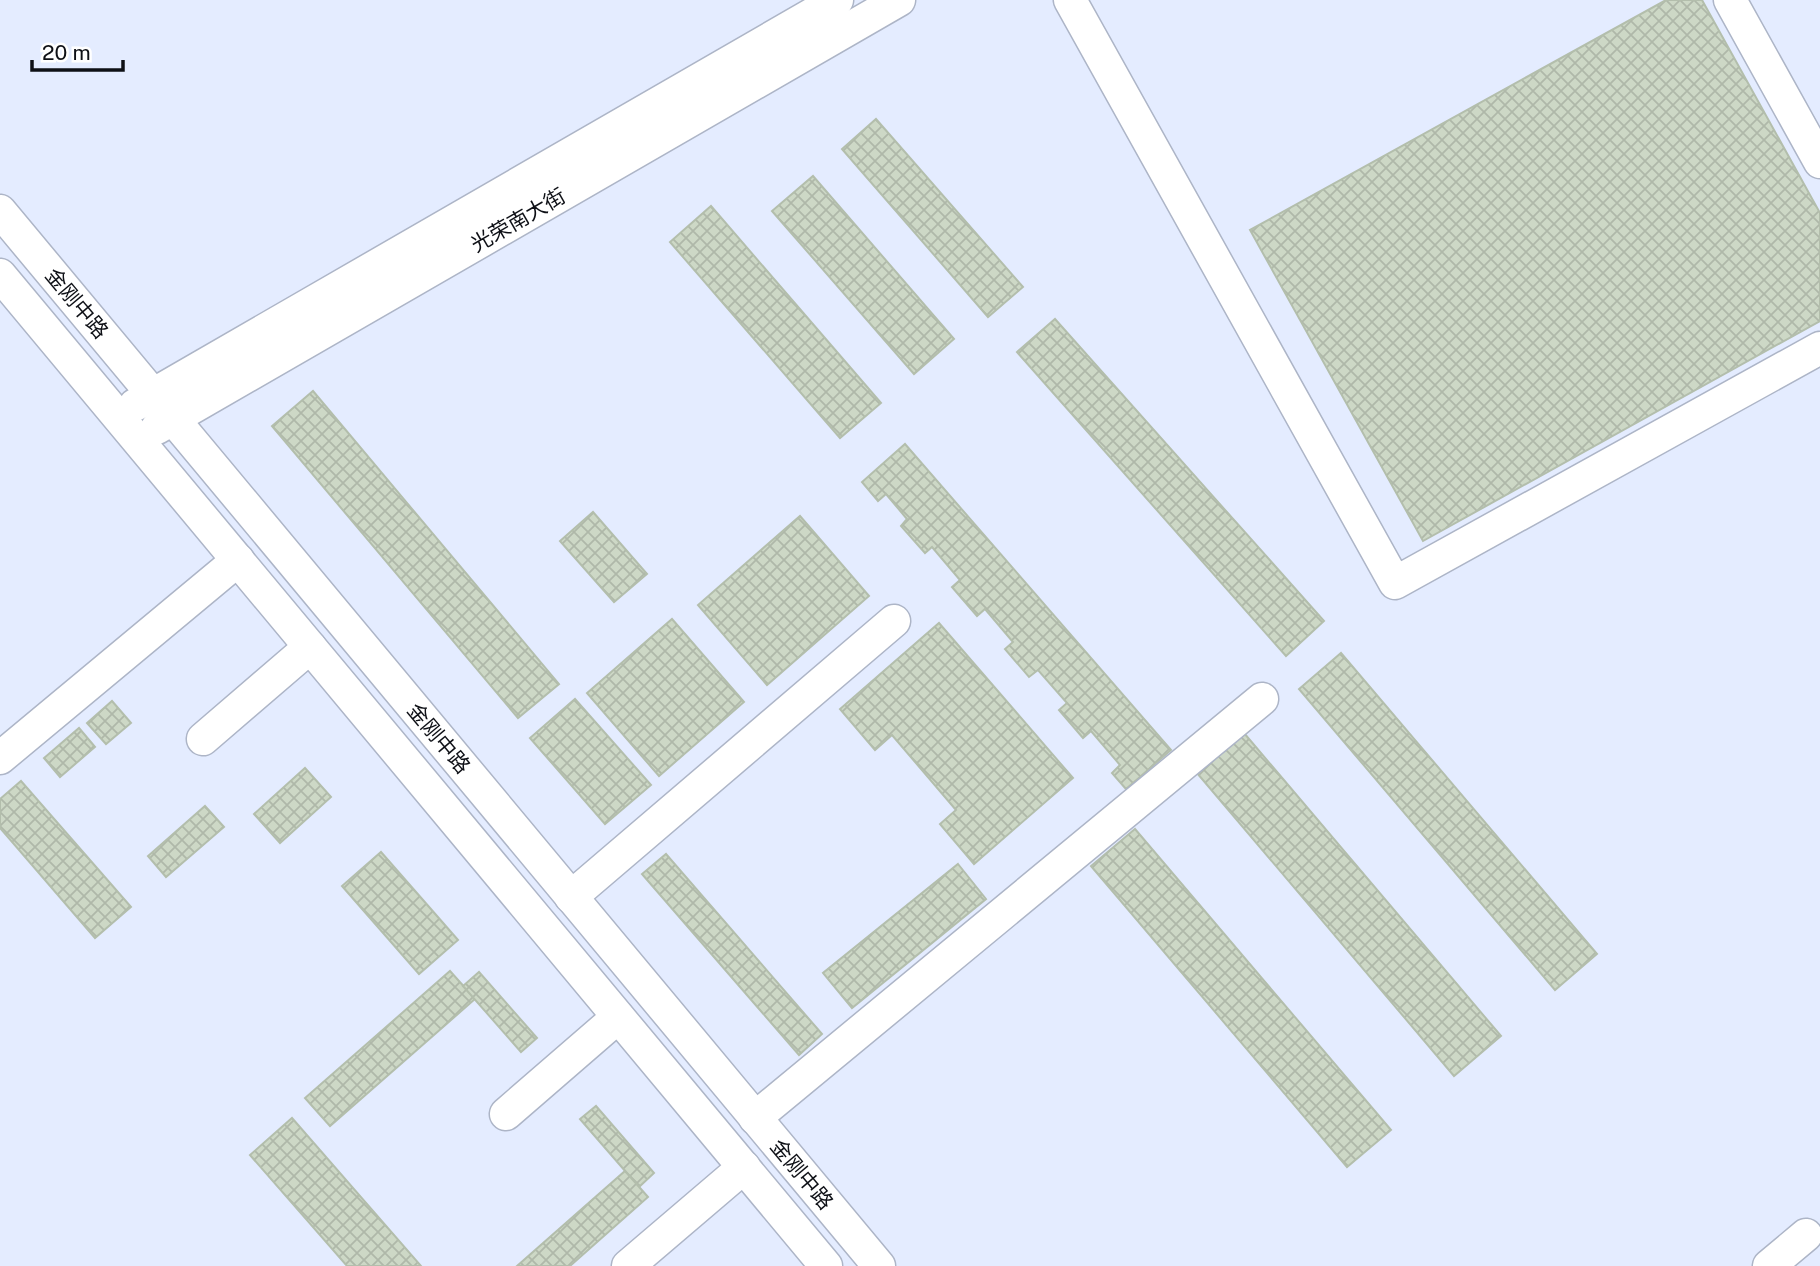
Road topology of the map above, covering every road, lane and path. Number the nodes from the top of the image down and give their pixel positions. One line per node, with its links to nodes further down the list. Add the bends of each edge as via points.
1 (836, 0): 9 (street, 光荣南大街)
2 (899, 0): 11 (street, 光荣南大街)
3 (1070, 0): 8 (street, via 1395,583)
4 (1730, 0): 5 (street)
5 (1820, 162)
6 (0, 211): 9 (street, 金刚中路)
7 (0, 275): 10 (street, 金刚中路)
8 (1820, 348)
9 (153, 395): 10 (street, 光荣南大街); 11 (street, 金刚中路)
10 (117, 415): 12 (street, 金刚中路)
11 (173, 419): 12 (street, 光荣南大街); 19 (street, 金刚中路)
12 (138, 440): 13 (street, 金刚中路)
13 (238, 560): 15 (street, 金刚中路); 18 (street)
14 (894, 621): 19 (street)
15 (310, 647): 17 (street); 20 (street, 金刚中路)
16 (1262, 699): 22 (street)
17 (203, 739)
18 (0, 758)
19 (571, 897): 22 (street, 金刚中路)
20 (618, 1017): 21 (street); 23 (street, 金刚中路)
21 (506, 1114)
22 (755, 1118): 27 (street, 金刚中路)
23 (744, 1167): 25 (street); 26 (street, 金刚中路)
24 (1806, 1236): 28 (street)
25 (628, 1266)
26 (826, 1266)
27 (879, 1266)
28 (1769, 1266)

